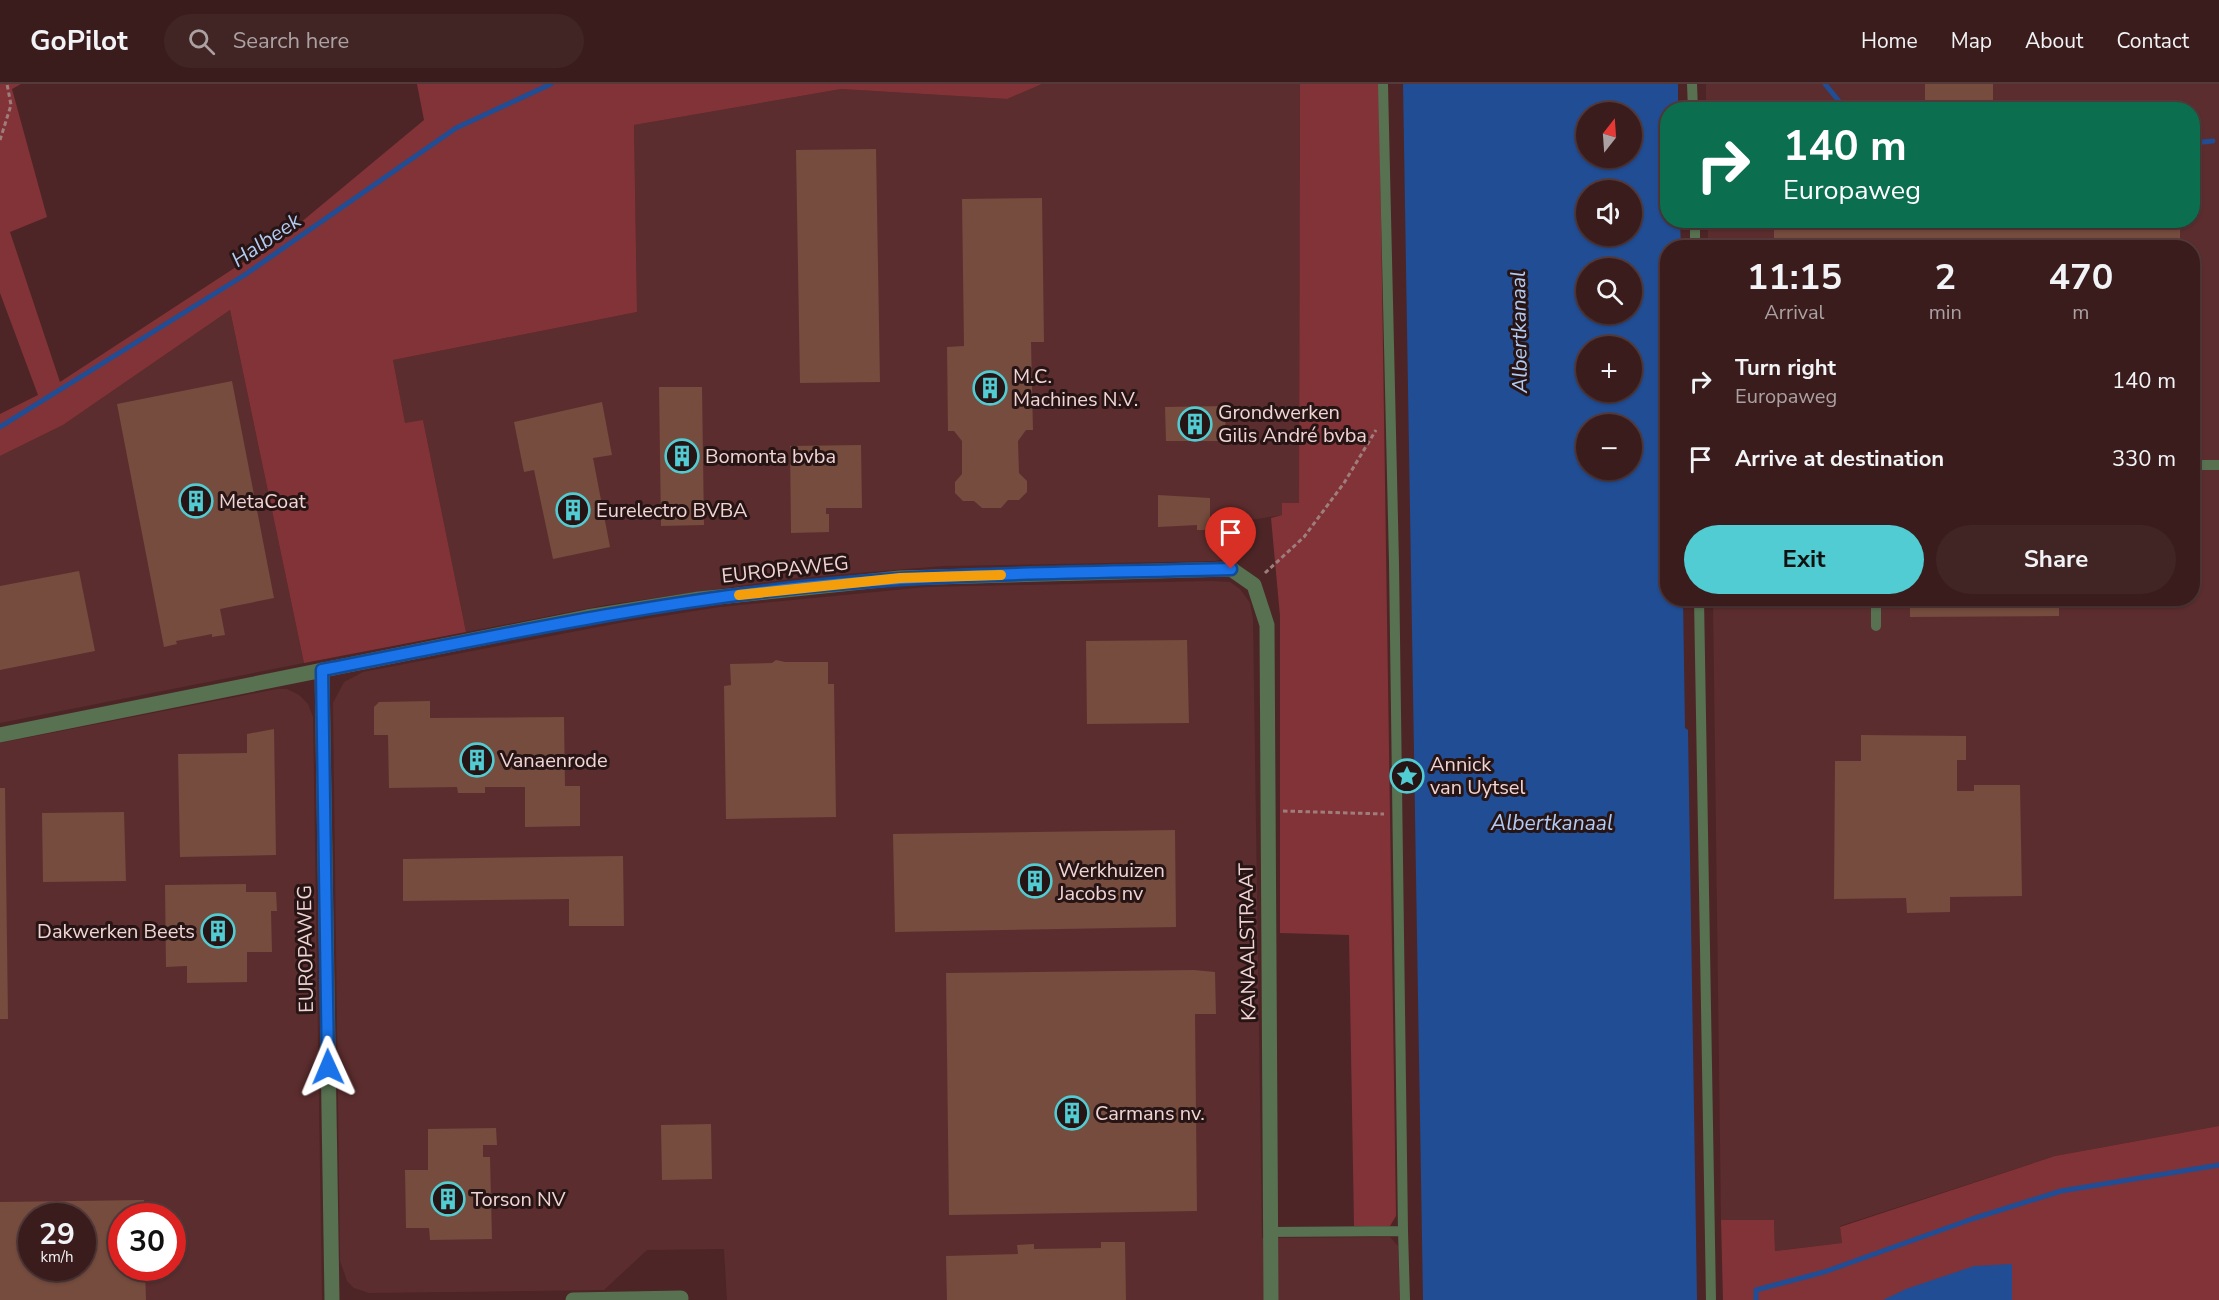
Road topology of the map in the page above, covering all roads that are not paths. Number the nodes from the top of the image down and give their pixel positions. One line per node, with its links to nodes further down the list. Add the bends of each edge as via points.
1 (1383, 84): 12 (lane)
2 (1692, 84): 3 (lane)
3 (1693, 102)
4 (2200, 465): 5 (lane)
5 (2219, 465)
6 (1254, 585): 10 (street, EUROPAWEG, via 1231,569 879,580 699,599 587,617); 13 (street, KANAALSTRAAT, via 1267,625)
7 (1699, 606): 19 (lane)
8 (1876, 606): 9 (lane)
9 (1876, 626)
10 (322, 670): 11 (street, EUROPAWEG); 15 (street, EUROPAWEG)
11 (0, 735)
12 (1403, 1231): 13 (lane); 18 (lane)
13 (1270, 1233): 17 (street, KANAALSTRAAT)
14 (681, 1298): 16 (street)
15 (332, 1300)
16 (573, 1300)
17 (1271, 1300)
18 (1405, 1300)
19 (1711, 1300)

